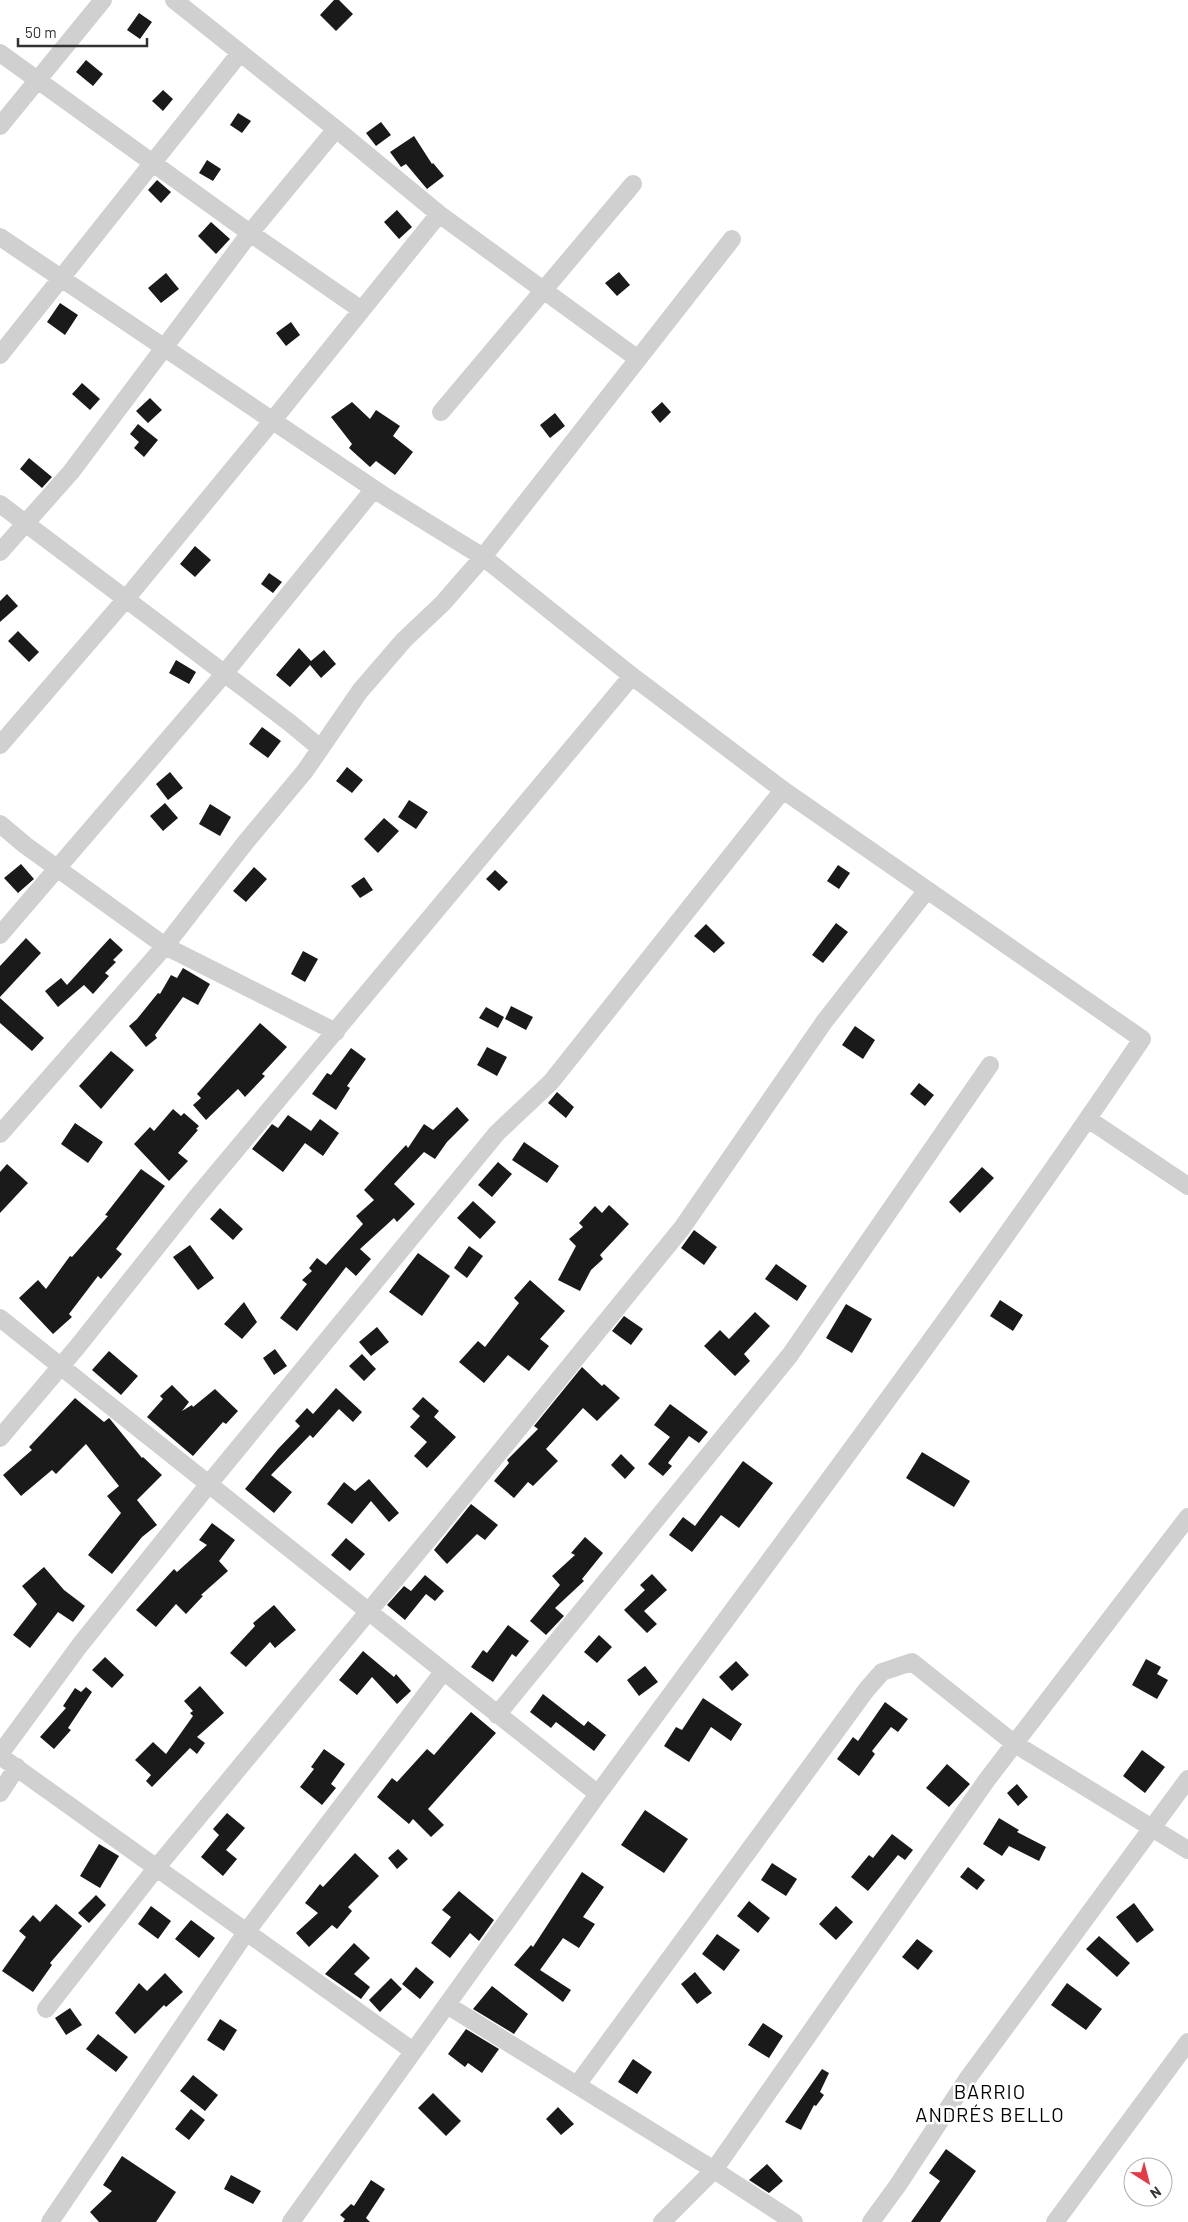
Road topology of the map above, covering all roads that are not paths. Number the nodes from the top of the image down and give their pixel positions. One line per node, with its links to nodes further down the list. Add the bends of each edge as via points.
1 (103, 0): 5 (street)
2 (174, 0): 4 (street)
3 (0, 53): 5 (street)
4 (240, 53): 7 (street); 8 (street)
5 (37, 79): 6 (street); 8 (street)
6 (0, 126)
7 (336, 129): 10 (street); 11 (street)
8 (153, 163): 11 (street); 14 (street)
9 (633, 184): 15 (street)
10 (438, 214): 15 (street); 16 (street)
11 (250, 233): 16 (street); 17 (street)
12 (0, 237): 14 (street)
13 (732, 239): 19 (street)
14 (61, 279): 17 (street); 18 (street)
15 (543, 290): 19 (street); 20 (street)
16 (360, 309): 21 (street)
17 (164, 349): 21 (street); 24 (street, via 71,472)
18 (0, 355)
19 (638, 359): 26 (street)
20 (441, 412)
21 (273, 420): 22 (street); 27 (street)
22 (374, 489): 26 (street); 28 (street)
23 (0, 504): 24 (street)
24 (26, 524): 25 (street); 27 (street)
25 (0, 552)
26 (483, 557): 29 (street); 31 (street, via 360,691)
27 (125, 600): 28 (street); 30 (street)
28 (224, 674): 31 (street); 34 (street)
29 (632, 676): 32 (street); 38 (street)
30 (0, 745)
31 (320, 748): 37 (street)
32 (784, 790): 35 (street); 46 (street, via 550,1082 497,1133)
33 (0, 824): 34 (street)
34 (58, 867): 36 (street); 37 (street)
35 (927, 890): 40 (street, via 1142,1039); 48 (street, via 824,1022 682,1228)
36 (0, 936)
37 (165, 946): 38 (street); 41 (street)
38 (336, 1032): 44 (street, via 195,1199)
39 (990, 1065): 50 (street, via 790,1355)
40 (1088, 1119): 42 (street); 56 (street, via 942,1326)
41 (0, 1134)
42 (1188, 1186)
43 (0, 1318): 44 (street)
44 (60, 1367): 45 (street); 46 (street)
45 (0, 1438)
46 (208, 1485): 48 (street); 52 (street, via 80,1645)
47 (1188, 1517): 51 (street)
48 (368, 1613): 49 (street); 59 (street)
49 (443, 1672): 50 (street); 60 (street)
50 (497, 1716): 56 (street)
51 (1015, 1744): 57 (street); 65 (street, via 912,1662 882,1672 866,1689); 66 (street)
52 (0, 1755): 53 (street)
53 (17, 1768): 55 (street); 59 (street)
54 (1188, 1779): 57 (street)
55 (0, 1793)
56 (598, 1794): 61 (street)
57 (1151, 1829): 58 (street); 71 (street, via 968,2078)
58 (1188, 1850)
59 (157, 1867): 60 (street); 62 (street)
60 (247, 1931): 64 (street); 67 (street)
61 (446, 2005): 64 (street); 65 (street)
62 (46, 2009)
63 (1188, 2042): 72 (street)
64 (413, 2052): 68 (street)
65 (577, 2085): 66 (street)
66 (714, 2170): 69 (street); 70 (street)
67 (50, 2222)
68 (291, 2222)
69 (662, 2222)
70 (794, 2222)
71 (871, 2222)
72 (1055, 2222)

